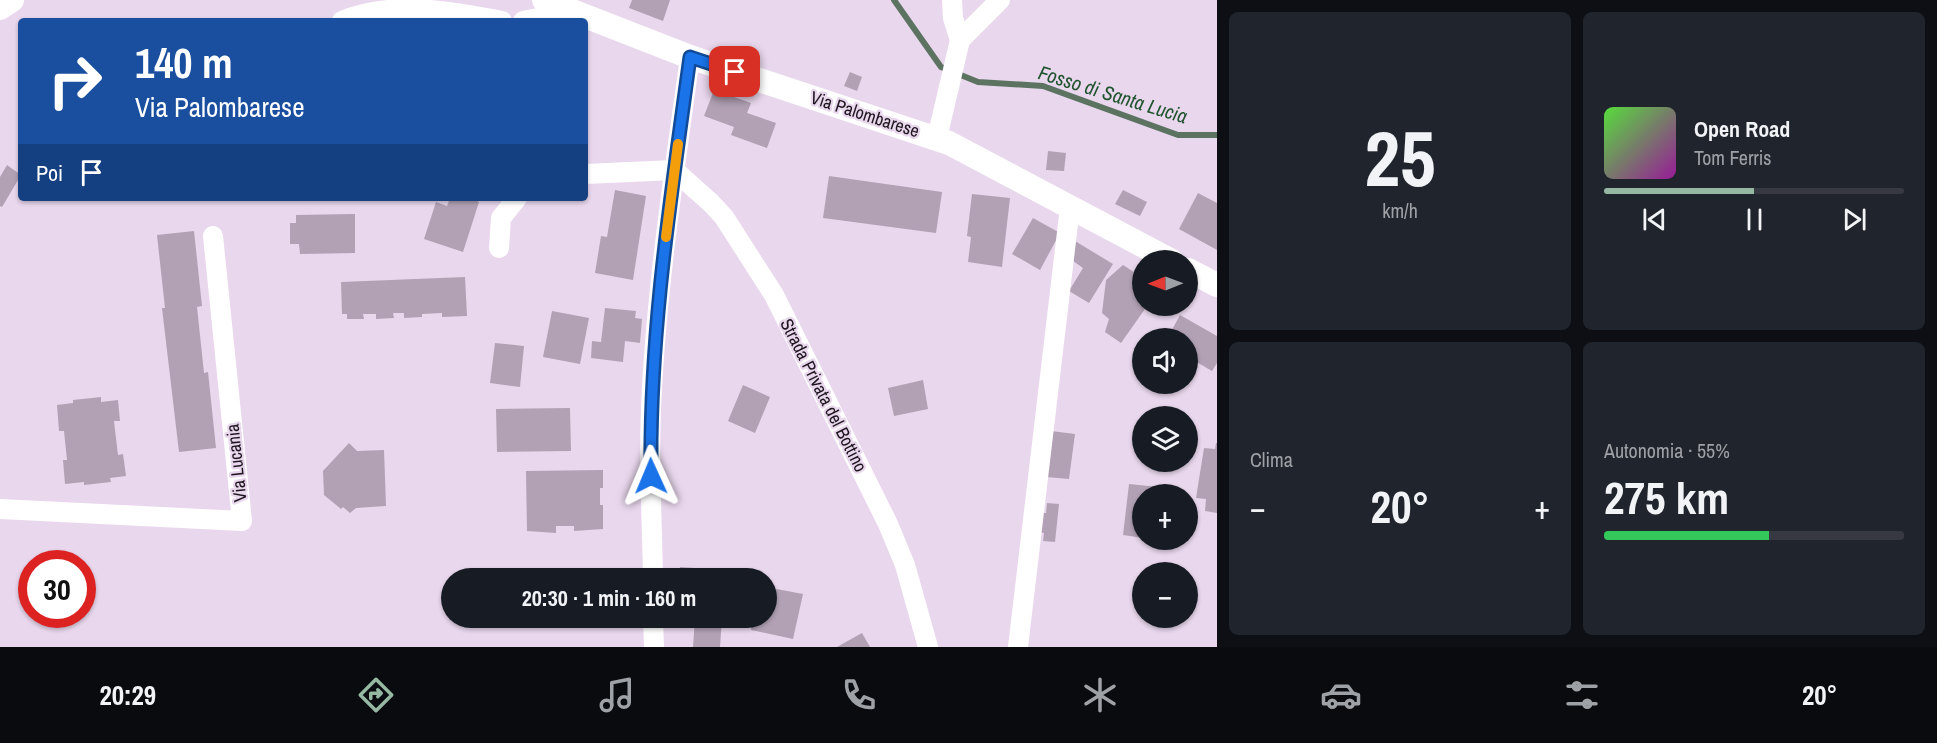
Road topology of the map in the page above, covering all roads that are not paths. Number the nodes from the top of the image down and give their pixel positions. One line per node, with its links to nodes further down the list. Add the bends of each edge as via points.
1 (12, 0): 5 (main road)
2 (951, 0): 9 (street)
3 (1000, 0): 9 (street)
4 (553, 3): 8 (street); 10 (main road, Via Palombarese)
5 (0, 8)
6 (350, 18): 7 (street, via 398,7)
7 (485, 18)
8 (538, 18)
9 (960, 40): 11 (street)
10 (690, 57): 11 (main road, Via Palombarese); 12 (street)
11 (937, 138): 15 (main road, Via Palombarese)
12 (674, 170): 13 (street); 22 (street, via 650,420); 25 (street, Strada Privata del Bottino, via 724,217 774,295 888,524)
13 (588, 174)
14 (515, 201): 17 (street, via 501,218)
15 (1070, 207): 18 (main road, Via Palombarese); 26 (street)
16 (213, 236): 21 (street, Via Lucania, via 242,521)
17 (499, 248)
18 (1151, 250)
19 (1198, 275): 20 (main road)
20 (1217, 285)
21 (0, 509)
22 (653, 568)
23 (653, 628): 24 (street)
24 (654, 647)
25 (928, 647)
26 (1018, 647)

